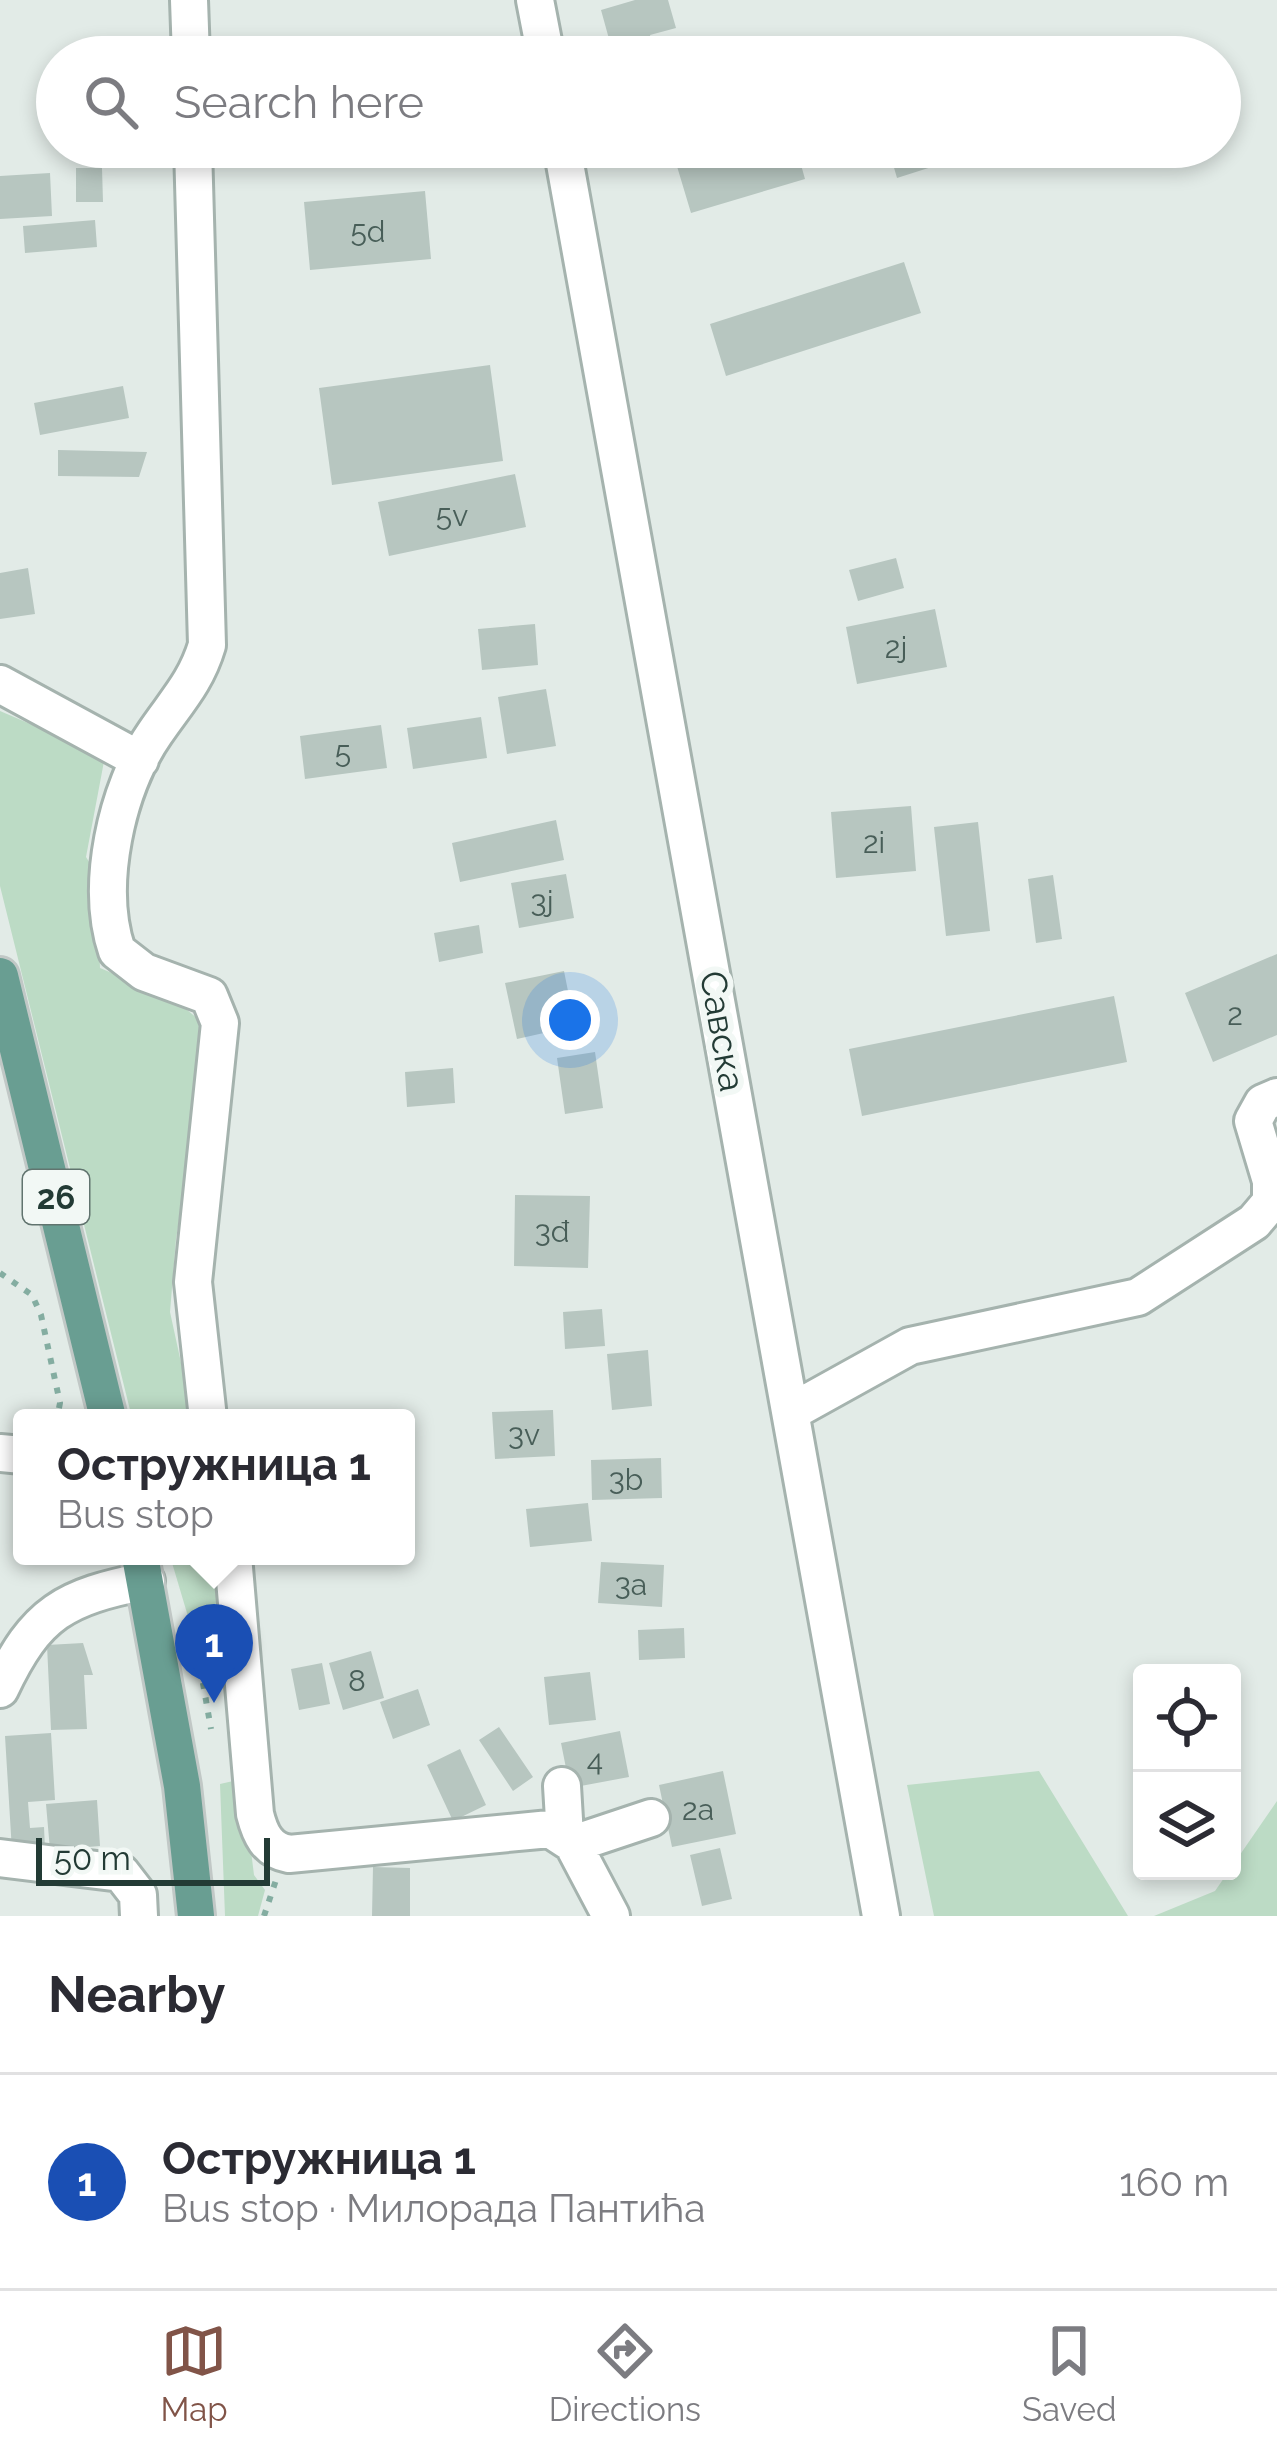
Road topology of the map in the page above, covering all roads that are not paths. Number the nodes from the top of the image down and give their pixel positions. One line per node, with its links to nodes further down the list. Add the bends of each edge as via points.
1 (189, 0): 3 (street)
2 (538, 1): 4 (street)
3 (190, 36)
4 (543, 36)
5 (195, 168): 8 (street, via 207,645 197,679)
6 (566, 168): 13 (street, Савска)
7 (0, 684): 8 (street)
8 (140, 760): 12 (street, via 112,857 112,937 131,965 209,996 220,1023 193,1282)
9 (0, 976): 11 (main road, 26)
10 (1277, 1097): 13 (street, via 1253,1121 1271,1181 1271,1202 1254,1222 1138,1297 910,1346)
11 (106, 1409)
12 (207, 1409)
13 (791, 1412): 24 (street, Савска)
14 (234, 1565): 19 (street, via 255,1814 260,1835 277,1852 529,1829)
15 (143, 1568): 16 (street, via 40,1619); 22 (main road)
16 (0, 1689)
17 (562, 1786): 19 (street)
18 (651, 1818): 19 (street)
19 (569, 1840): 23 (street)
20 (0, 1858): 21 (street, via 121,1874)
21 (138, 1906)
22 (196, 1916)
23 (611, 1916)
24 (881, 1916)

